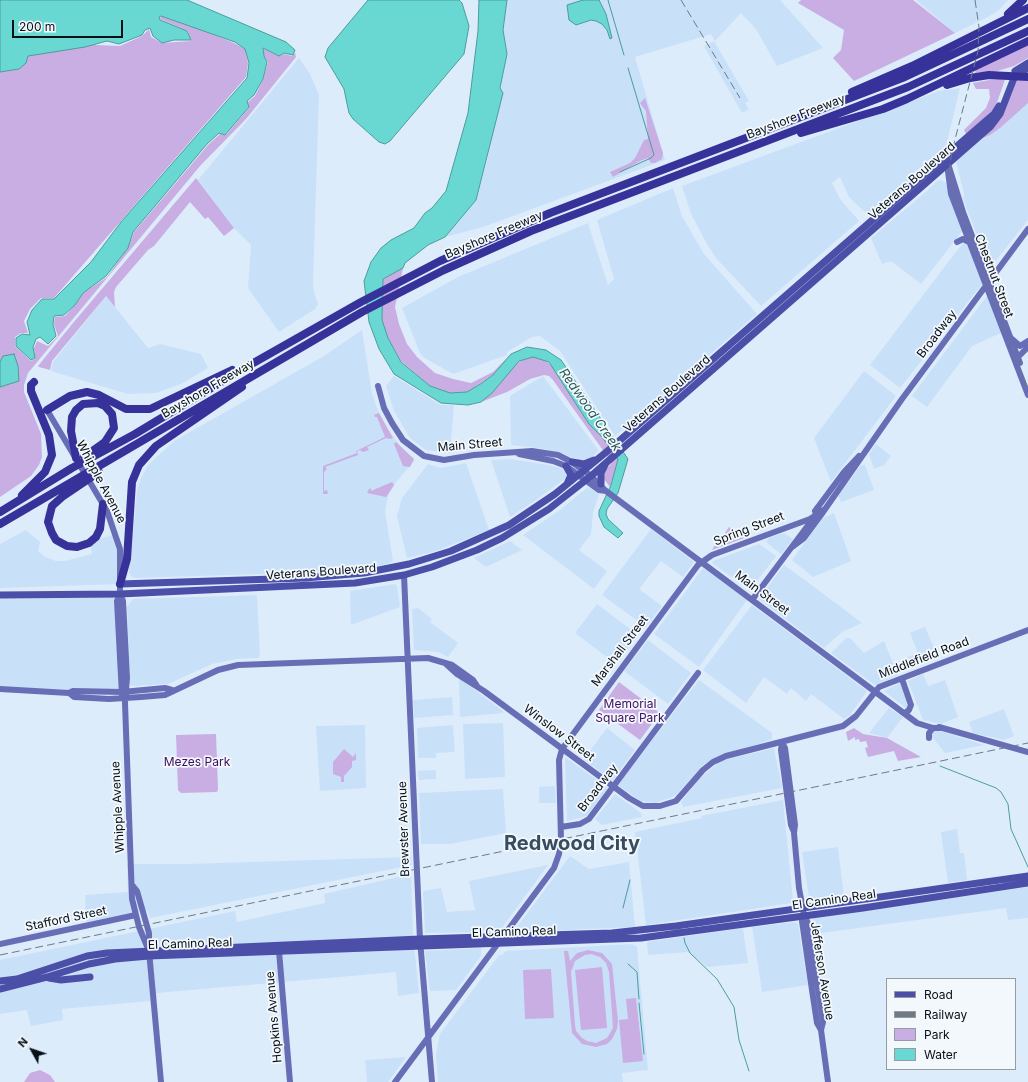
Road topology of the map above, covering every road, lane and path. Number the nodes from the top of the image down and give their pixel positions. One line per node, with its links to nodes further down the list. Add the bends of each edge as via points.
1 (1023, 0): 4 (highway, via 1010,13)
2 (1028, 8): 4 (highway)
3 (1028, 19): 10 (highway, Bayshore Freeway, via 905,77)
4 (990, 26): 10 (highway, via 893,75)
5 (1028, 30): 11 (highway, Bayshore Freeway, via 903,89)
6 (1028, 41): 9 (highway)
7 (1028, 63): 13 (main road, Veterans Boulevard, via 1018,68 1011,76 994,114)
8 (1028, 74): 9 (highway); 12 (main road, Veterans Boulevard, via 1014,78 1000,114 994,122)
9 (964, 76): 11 (highway, via 883,109 787,139)
10 (766, 131): 28 (highway, Bayshore Freeway, via 533,220 417,272)
11 (770, 140): 27 (highway, Bayshore Freeway, via 531,231 418,282)
12 (953, 159): 13 (main road, Veterans Boulevard); 16 (street)
13 (945, 160): 14 (main road, Veterans Boulevard); 15 (street, Chestnut Street); 16 (street, Chestnut Street); 20 (main road, Veterans Boulevard)
14 (932, 176): 15 (street); 22 (main road, Veterans Boulevard)
15 (949, 180): 19 (street, Chestnut Street, via 951,194)
16 (956, 187): 21 (street, Chestnut Street)
17 (1028, 229): 21 (street, Broadway)
18 (957, 242): 19 (street)
19 (969, 242): 21 (street, Chestnut Street)
20 (802, 281): 22 (main road); 37 (main road, Veterans Boulevard, via 620,440)
21 (988, 284): 23 (street, Chestnut Street); 32 (street, Chestnut Street); 35 (street, Broadway)
22 (800, 293): 37 (main road, Veterans Boulevard, via 623,447)
23 (1012, 339): 24 (street, via 1020,346); 26 (street, Chestnut Street)
24 (1028, 341)
25 (1028, 347): 26 (street)
26 (1018, 357): 30 (street, Chestnut Street)
27 (271, 365): 34 (highway, Bayshore Freeway); 63 (highway, via 223,402 156,446 142,461 132,482 126,559)
28 (241, 370): 33 (highway, via 231,370 150,409 126,409 99,395 86,392 70,396); 39 (highway, Bayshore Freeway, via 135,434)
29 (34, 382): 46 (highway, via 31,391 49,435 52,455 45,472)
30 (1028, 384)
31 (378, 386): 38 (street, Main Street, via 384,408 403,440 424,456 444,460 532,451 558,455)
32 (1028, 395)
33 (47, 410): 36 (street, Whipple Avenue)
34 (140, 442): 45 (highway, via 55,503 50,510 49,518 56,540 67,546 77,547 89,543 100,529); 53 (highway, Bayshore Freeway)
35 (863, 453): 47 (street, Broadway, via 844,472); 48 (street, Broadway)
36 (76, 458): 39 (highway, via 71,432 74,414 79,407 87,403 101,404 108,408 114,417 112,432 105,442); 45 (street, Whipple Avenue)
37 (604, 459): 38 (main road, via 584,464); 40 (main road, Veterans Boulevard); 41 (main road, Veterans Boulevard); 42 (main road)
38 (569, 464): 40 (street, Main Street); 43 (main road, via 571,475)
39 (72, 468): 46 (highway, Bayshore Freeway)
40 (583, 472): 41 (street, Main Street); 43 (main road, Veterans Boulevard)
41 (589, 478): 42 (street, Main Street); 44 (street, Main Street, via 599,490); 56 (main road, Veterans Boulevard)
42 (601, 484): 44 (street, Main Street)
43 (565, 487): 52 (main road, Veterans Boulevard)
44 (606, 491): 59 (street, Main Street)
45 (103, 504): 63 (street, Whipple Avenue, via 120,549)
46 (10, 506): 49 (highway, Bayshore Freeway)
47 (818, 508): 50 (street, Broadway); 51 (street)
48 (825, 509): 50 (street); 58 (street, Broadway, via 804,538)
49 (0, 512)
50 (815, 516): 51 (street, Spring Street); 57 (street, Broadway)
51 (806, 519): 54 (street, Spring Street)
52 (516, 521): 55 (main road, Veterans Boulevard); 56 (main road)
53 (0, 524)
54 (790, 525): 57 (street, via 799,529); 59 (street, Spring Street, via 712,554)
55 (498, 530): 56 (main road); 61 (main road, Veterans Boulevard, via 460,548 402,566 352,575)
56 (512, 534): 60 (main road, Veterans Boulevard, via 462,556)
57 (799, 537): 58 (street, Broadway)
58 (792, 546): 68 (street, Broadway)
59 (701, 562): 68 (street, Main Street); 81 (street, Marshall Street)
60 (404, 575): 64 (main road, Veterans Boulevard, via 349,584); 70 (street, Brewster Avenue)
61 (290, 579): 62 (main road, Veterans Boulevard); 64 (main road, via 282,584)
62 (203, 582): 63 (main road, Veterans Boulevard); 65 (main road)
63 (120, 584): 66 (street, Whipple Avenue)
64 (261, 588): 65 (main road, Veterans Boulevard)
65 (191, 590): 66 (main road, Veterans Boulevard)
66 (120, 594): 67 (main road, Veterans Boulevard); 75 (street, Whipple Avenue, via 117,601)
67 (0, 595)
68 (752, 600): 74 (street, Main Street)
69 (1028, 630): 72 (street, Middlefield Road)
70 (407, 658): 75 (street, Winslow Street, via 238,665 218,670 172,690 165,688); 81 (street, Winslow Street, via 432,658 452,665); 92 (street, Brewster Avenue)
71 (698, 673): 84 (street, Broadway)
72 (902, 678): 74 (street, Middlefield Road); 76 (street, via 911,705)
73 (0, 689): 75 (street, Winslow Street, via 69,693 73,691)
74 (874, 691): 76 (street, Main Street); 80 (street, Middlefield Road, via 856,716 846,724)
75 (124, 696): 88 (street, Whipple Avenue)
76 (905, 713): 77 (street, Main Street, via 916,723); 78 (street, Main Street)
77 (933, 728): 78 (street, Main Street); 79 (street, via 929,732)
78 (942, 728): 82 (street, Main Street)
79 (929, 738)
80 (782, 742): 83 (street, Middlefield Road); 89 (street, Jefferson Avenue, via 790,781 795,826 793,830)
81 (562, 749): 84 (street, Winslow Street); 85 (street, Marshall Street, via 559,760)
82 (1028, 751)
83 (726, 756): 84 (street, Winslow Street, via 708,765 680,797 668,805 643,806)
84 (613, 787): 85 (street, Broadway, via 589,819 580,824)
85 (561, 827): 91 (street, via 561,850 554,868)
86 (1028, 876): 89 (main road, El Camino Real)
87 (1028, 883): 89 (main road, El Camino Real)
88 (133, 886): 90 (street, Whipple Avenue, via 132,899); 96 (street, Whipple Avenue, via 137,891 147,925)
89 (804, 912): 91 (main road, El Camino Real, via 641,931); 94 (main road, El Camino Real, via 641,938); 97 (street, Jefferson Avenue, via 808,921); 102 (street, Jefferson Avenue, via 802,921)
90 (136, 916): 93 (street, Stafford Street); 96 (street, Whipple Avenue)
91 (502, 937): 92 (main road, El Camino Real); 94 (street)
92 (420, 942): 94 (main road, El Camino Real); 95 (main road, El Camino Real); 96 (main road, El Camino Real); 105 (street, Brewster Avenue)
93 (0, 944)
94 (498, 944): 105 (street)
95 (279, 951): 96 (main road, El Camino Real); 107 (street, Hopkins Avenue)
96 (149, 954): 98 (main road, El Camino Real, via 98,961); 100 (main road, El Camino Real, via 107,953 87,956 33,974); 106 (street, Whipple Avenue)
97 (816, 972): 102 (street); 103 (street, Jefferson Avenue)
98 (47, 977): 99 (main road, via 60,980); 101 (main road, El Camino Real)
99 (90, 977)
100 (0, 981)
101 (0, 989)
102 (812, 990): 103 (street); 104 (street, Jefferson Avenue, via 817,1023)
103 (820, 999): 104 (street, Jefferson Avenue, via 823,1022)
104 (821, 1030): 110 (street, Jefferson Avenue)
105 (428, 1038): 108 (street); 109 (street, Brewster Avenue)
106 (161, 1082)
107 (290, 1082)
108 (395, 1082)
109 (432, 1082)
110 (828, 1082)

